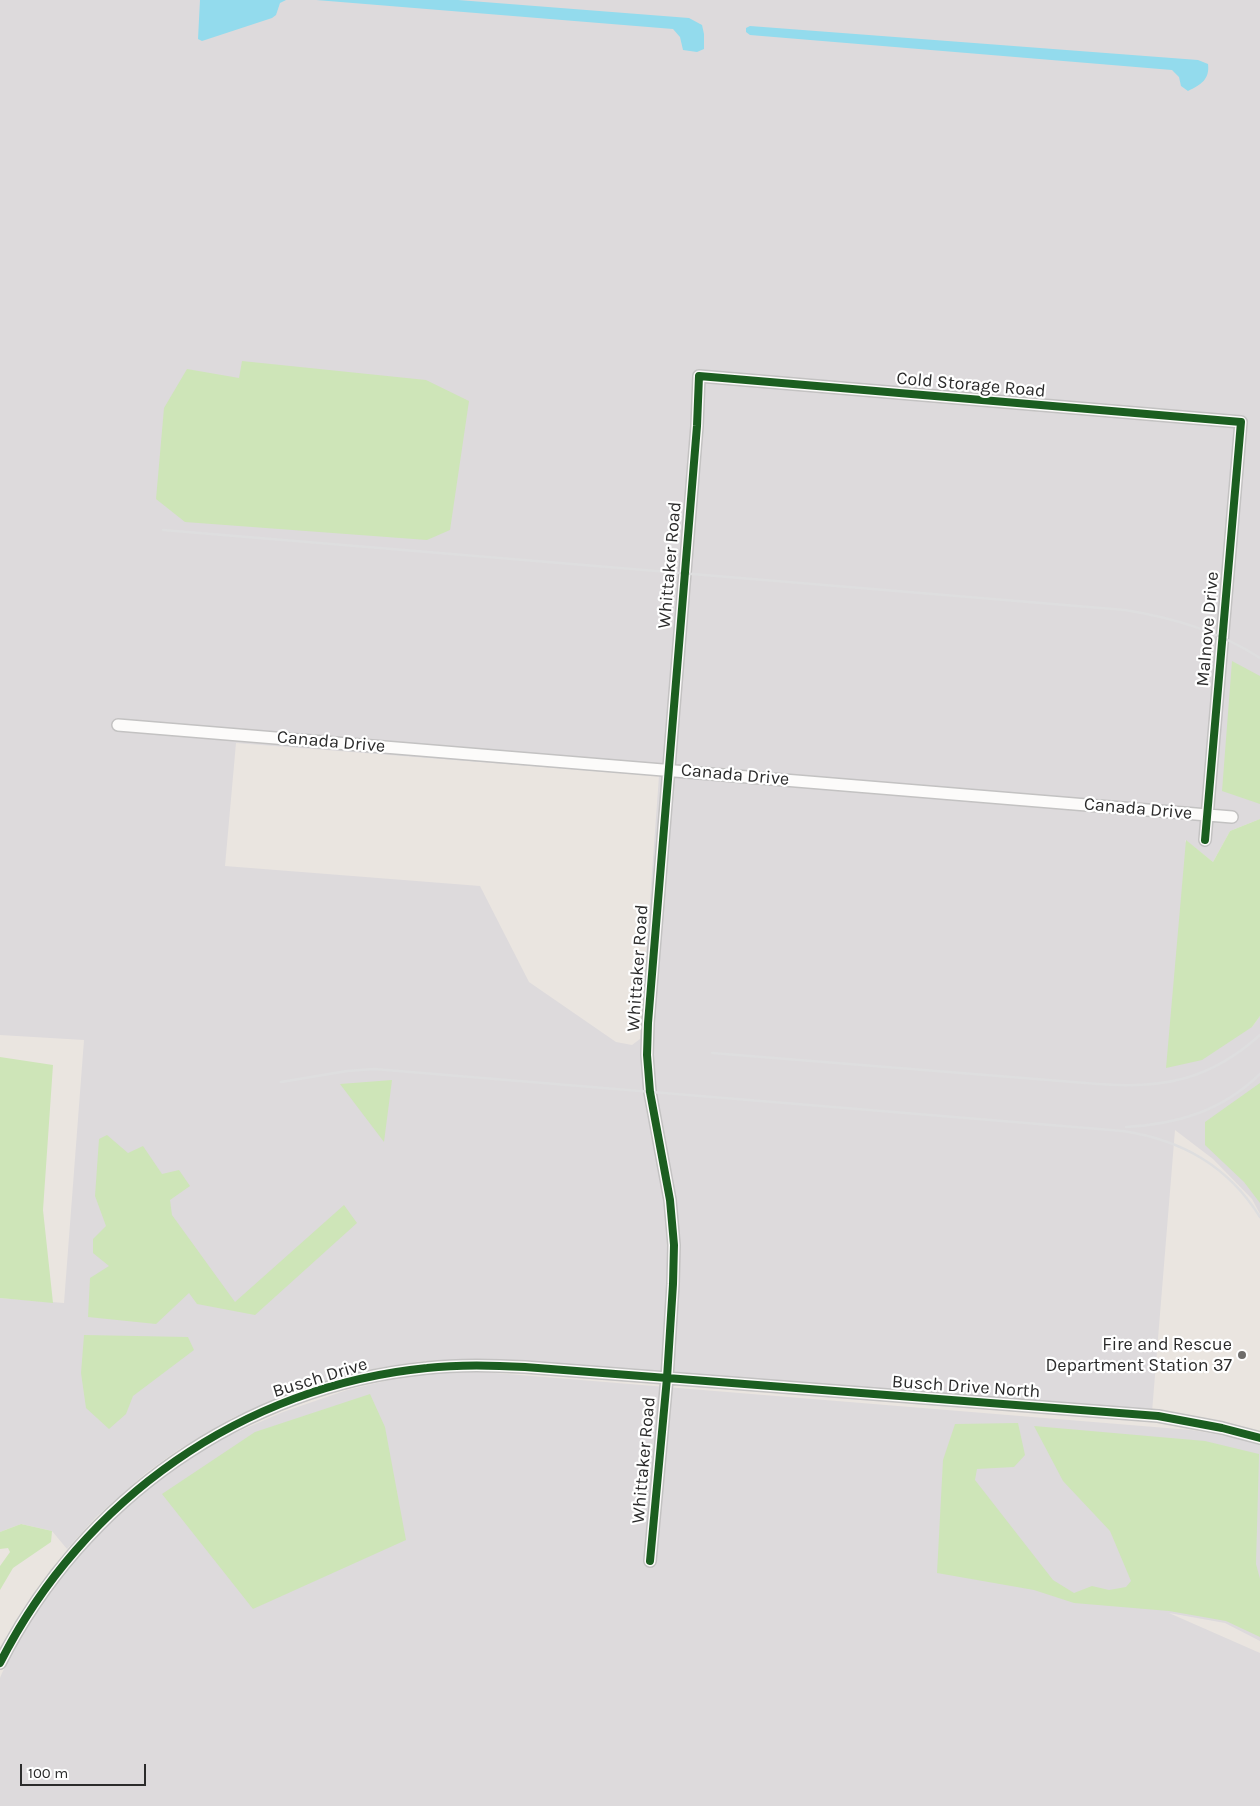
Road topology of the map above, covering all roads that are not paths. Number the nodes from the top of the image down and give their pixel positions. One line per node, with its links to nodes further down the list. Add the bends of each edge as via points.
1 (699, 376): 2 (street, Cold Storage Road); 4 (street, Whittaker Road)
2 (1241, 422): 5 (street, Malnove Drive)
3 (118, 725): 4 (street, Canada Drive)
4 (668, 770): 5 (street, Canada Drive); 8 (street, Whittaker Road, via 647,1055 674,1245)
5 (1207, 815): 6 (street, Canada Drive); 7 (street, Malnove Drive)
6 (1232, 817)
7 (1205, 840)
8 (667, 1378): 9 (street, Busch Drive North, via 1158,1416); 10 (street, Whittaker Road); 11 (street, Busch Drive, via 487,1365 442,1366 344,1383 258,1413 191,1450 140,1487 102,1521 38,1599)
9 (1260, 1438)
10 (650, 1561)
11 (0, 1663)

